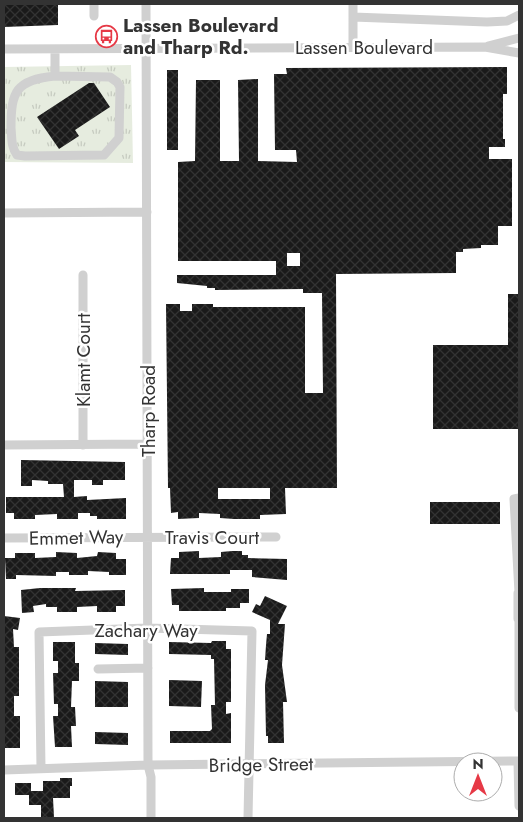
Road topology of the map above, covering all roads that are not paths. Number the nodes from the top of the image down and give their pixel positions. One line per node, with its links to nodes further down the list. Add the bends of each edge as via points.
1 (94, 4): 5 (street)
2 (146, 4): 9 (street, Tharp Road)
3 (353, 4): 6 (street)
4 (519, 15): 6 (street, via 507,21 487,22)
5 (94, 16)
6 (353, 17): 10 (street)
7 (519, 38): 8 (street, Lassen Boulevard)
8 (485, 47): 10 (street, Lassen Boulevard); 13 (street, Lassen Boulevard)
9 (146, 48): 10 (street, Lassen Boulevard); 12 (street, Lassen Boulevard); 15 (street, Tharp Road)
10 (353, 48)
11 (4, 49): 12 (street, Lassen Boulevard)
12 (55, 49): 14 (street)
13 (519, 52)
14 (55, 76): 14 (street, via 30,80 15,94 11,104 14,151 25,156 104,156 119,138 118,82 110,77)
15 (146, 212): 16 (street); 18 (street, Tharp Road)
16 (4, 213)
17 (83, 275): 20 (street, Klamt Court)
18 (148, 444): 20 (street); 22 (street, Tharp Road)
19 (4, 445): 20 (street)
20 (83, 445)
21 (519, 498): 25 (street, via 514,498)
22 (148, 536): 23 (street, Travis Court); 24 (street, Emmet Way); 27 (street, Tharp Road)
23 (276, 537)
24 (4, 538)
25 (518, 593): 26 (street)
26 (518, 619): 30 (street)
27 (147, 628): 29 (street, Tharp Road); 34 (street, Zachary Way, via 252,631); 36 (street, Zachary Way, via 40,632)
28 (98, 668): 29 (street)
29 (148, 668): 35 (street, Tharp Road)
30 (519, 684): 31 (street)
31 (519, 708)
32 (519, 751): 33 (street)
33 (516, 761): 34 (street, Bridge Street); 38 (street)
34 (248, 764): 35 (street, Bridge Street); 40 (street)
35 (148, 765): 36 (street, Bridge Street); 39 (street, Tharp Road)
36 (41, 768): 37 (street, Bridge Street)
37 (4, 770)
38 (519, 806)
39 (151, 818)
40 (248, 818)

